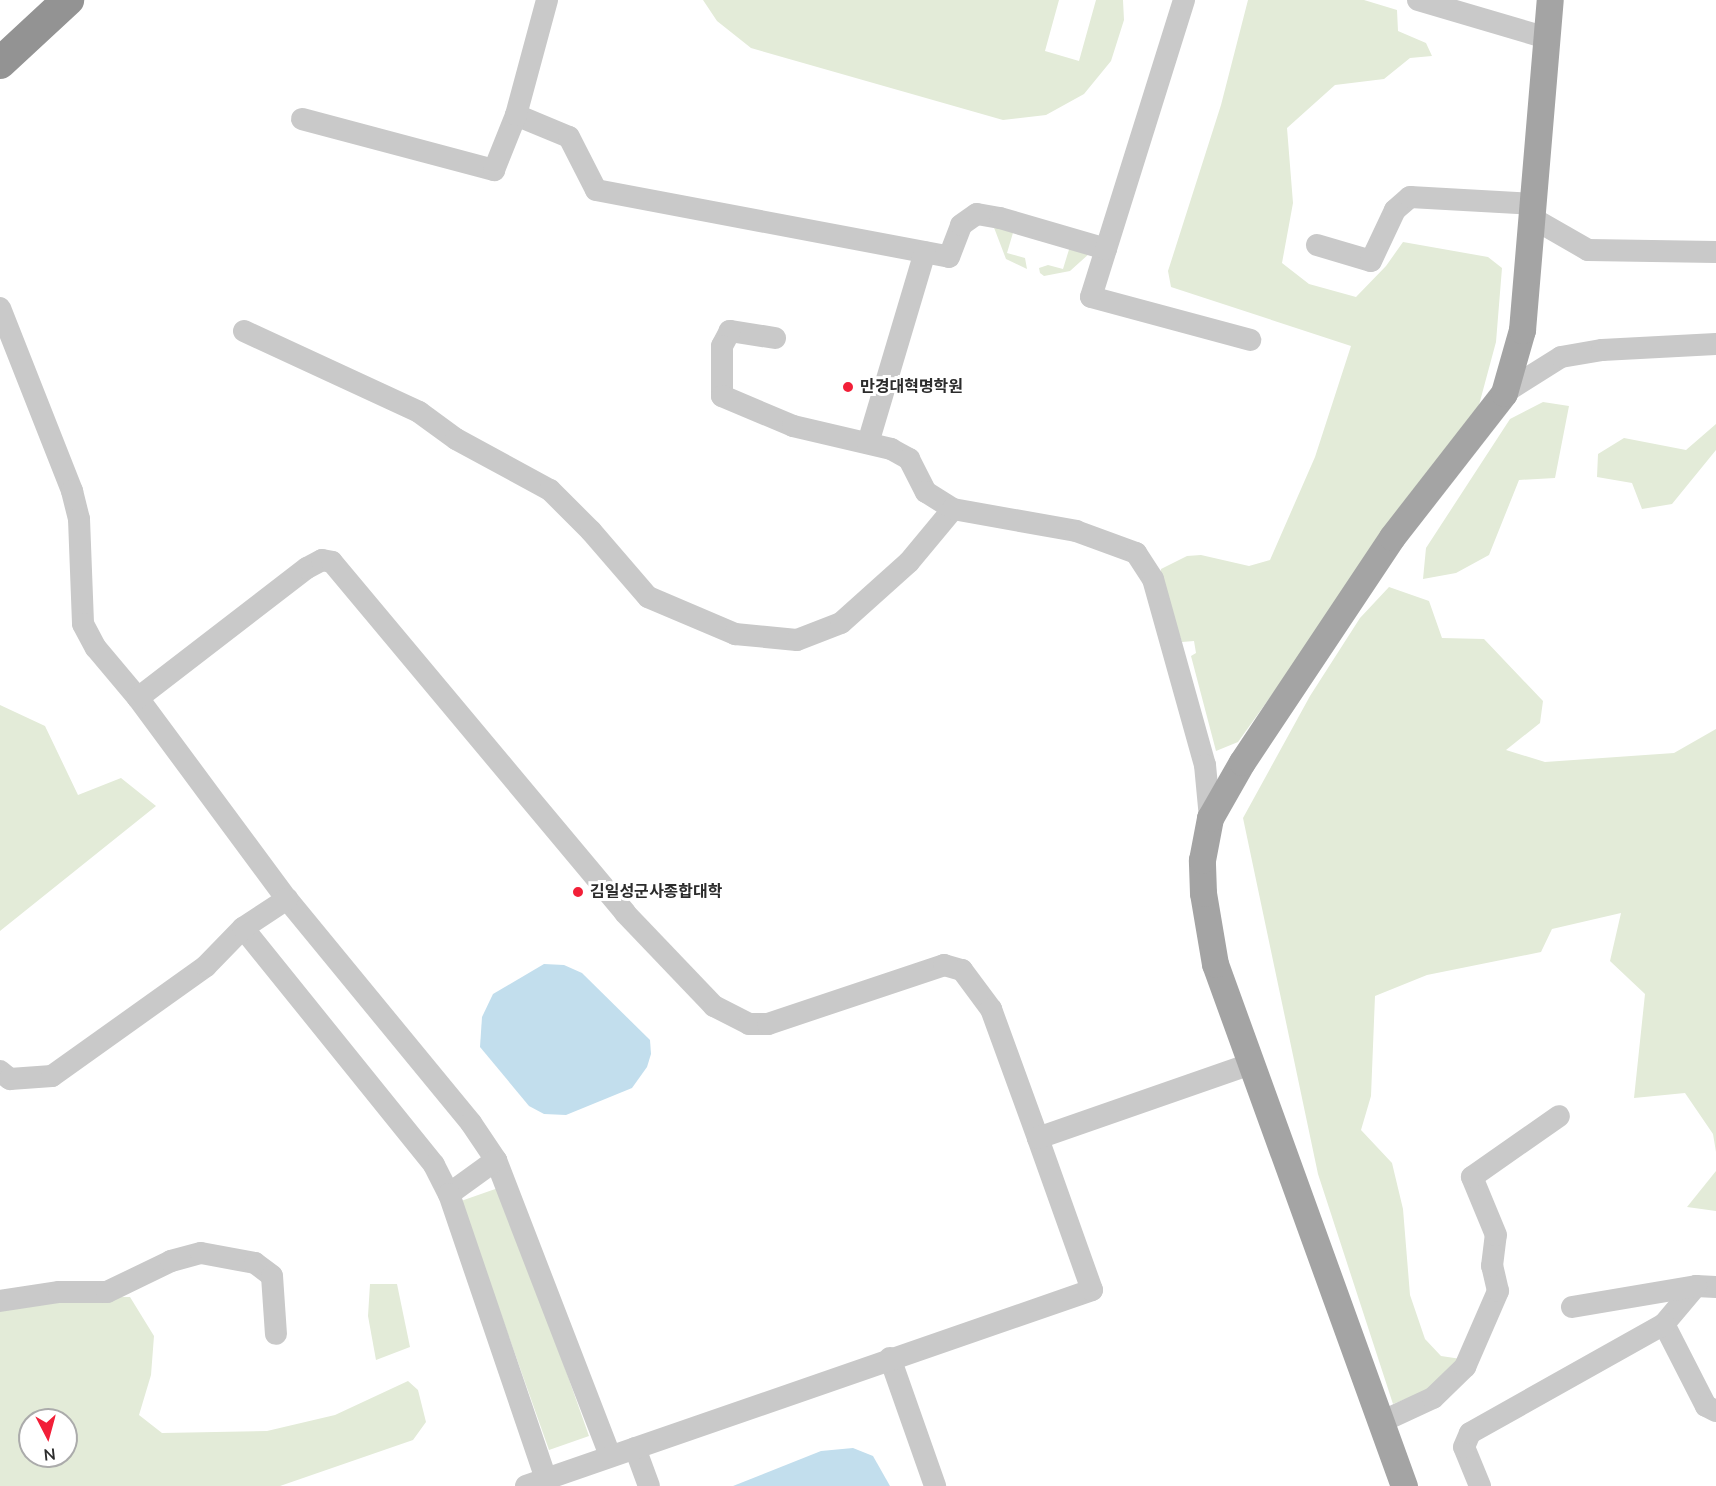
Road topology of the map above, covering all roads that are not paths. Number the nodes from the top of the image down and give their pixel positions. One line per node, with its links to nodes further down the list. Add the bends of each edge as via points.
1 (68, 0): 7 (highway)
2 (547, 0): 8 (street)
3 (1184, 0): 12 (street)
4 (1418, 0): 6 (street)
5 (1550, 0): 6 (main road)
6 (1547, 38): 10 (main road)
7 (0, 63)
8 (516, 116): 9 (street, via 494,170); 13 (street, via 569,137 596,190)
9 (302, 119)
10 (1535, 212): 11 (street, via 1410,197 1395,210 1371,261); 14 (street, via 1588,250); 20 (main road, via 1522,330)
11 (1317, 244)
12 (1106, 249): 13 (street, via 976,214 961,225 949,257); 18 (street, via 1091,297)
13 (925, 252): 21 (street)
14 (1716, 252)
15 (0, 308): 23 (street, via 72,491 79,519 83,624 96,648)
16 (244, 331): 22 (street, via 419,412 456,439 550,490 648,597 735,634 797,640 841,623 909,562)
17 (775, 338): 21 (street, via 730,331 722,346 722,396 793,426)
18 (1250, 340)
19 (1716, 344): 20 (street, via 1602,350 1561,357)
20 (1504, 393): 24 (main road, via 1392,537)
21 (868, 443): 22 (street, via 909,459 926,492)
22 (953, 509): 24 (street, via 1076,531 1136,554 1153,579 1205,765)
23 (138, 698): 25 (street); 30 (street, via 307,568 322,560 332,562 625,912 714,1006 749,1024 768,1024 944,965 962,970 991,1009)
24 (1210, 818): 27 (main road, via 1202,860 1203,893 1215,964)
25 (287, 899): 26 (street); 31 (street, via 471,1123)
26 (243, 928): 28 (street, via 206,966 52,1076 10,1079); 32 (street, via 434,1165)
27 (1251, 1064): 30 (street); 40 (main road)
28 (0, 1071)
29 (1559, 1116): 40 (street, via 1472,1177 1496,1235 1492,1266 1498,1291 1465,1367 1433,1398)
30 (1038, 1138): 38 (street, via 1092,1290)
31 (496, 1160): 32 (street); 42 (street)
32 (449, 1194): 43 (street)
33 (1706, 1286): 35 (street); 36 (street)
34 (0, 1301): 37 (street, via 59,1292 107,1292 171,1261 213,1254 255,1263 272,1276)
35 (1572, 1307)
36 (1664, 1324): 39 (street, via 1706,1406); 47 (street, via 1470,1433 1464,1447)
37 (276, 1334)
38 (890, 1358): 41 (street); 45 (street)
39 (1716, 1411)
40 (1381, 1422): 46 (main road)
41 (635, 1448): 42 (street); 44 (street)
42 (610, 1456): 43 (street)
43 (536, 1483)
44 (649, 1486)
45 (935, 1486)
46 (1404, 1486)
47 (1480, 1486)

